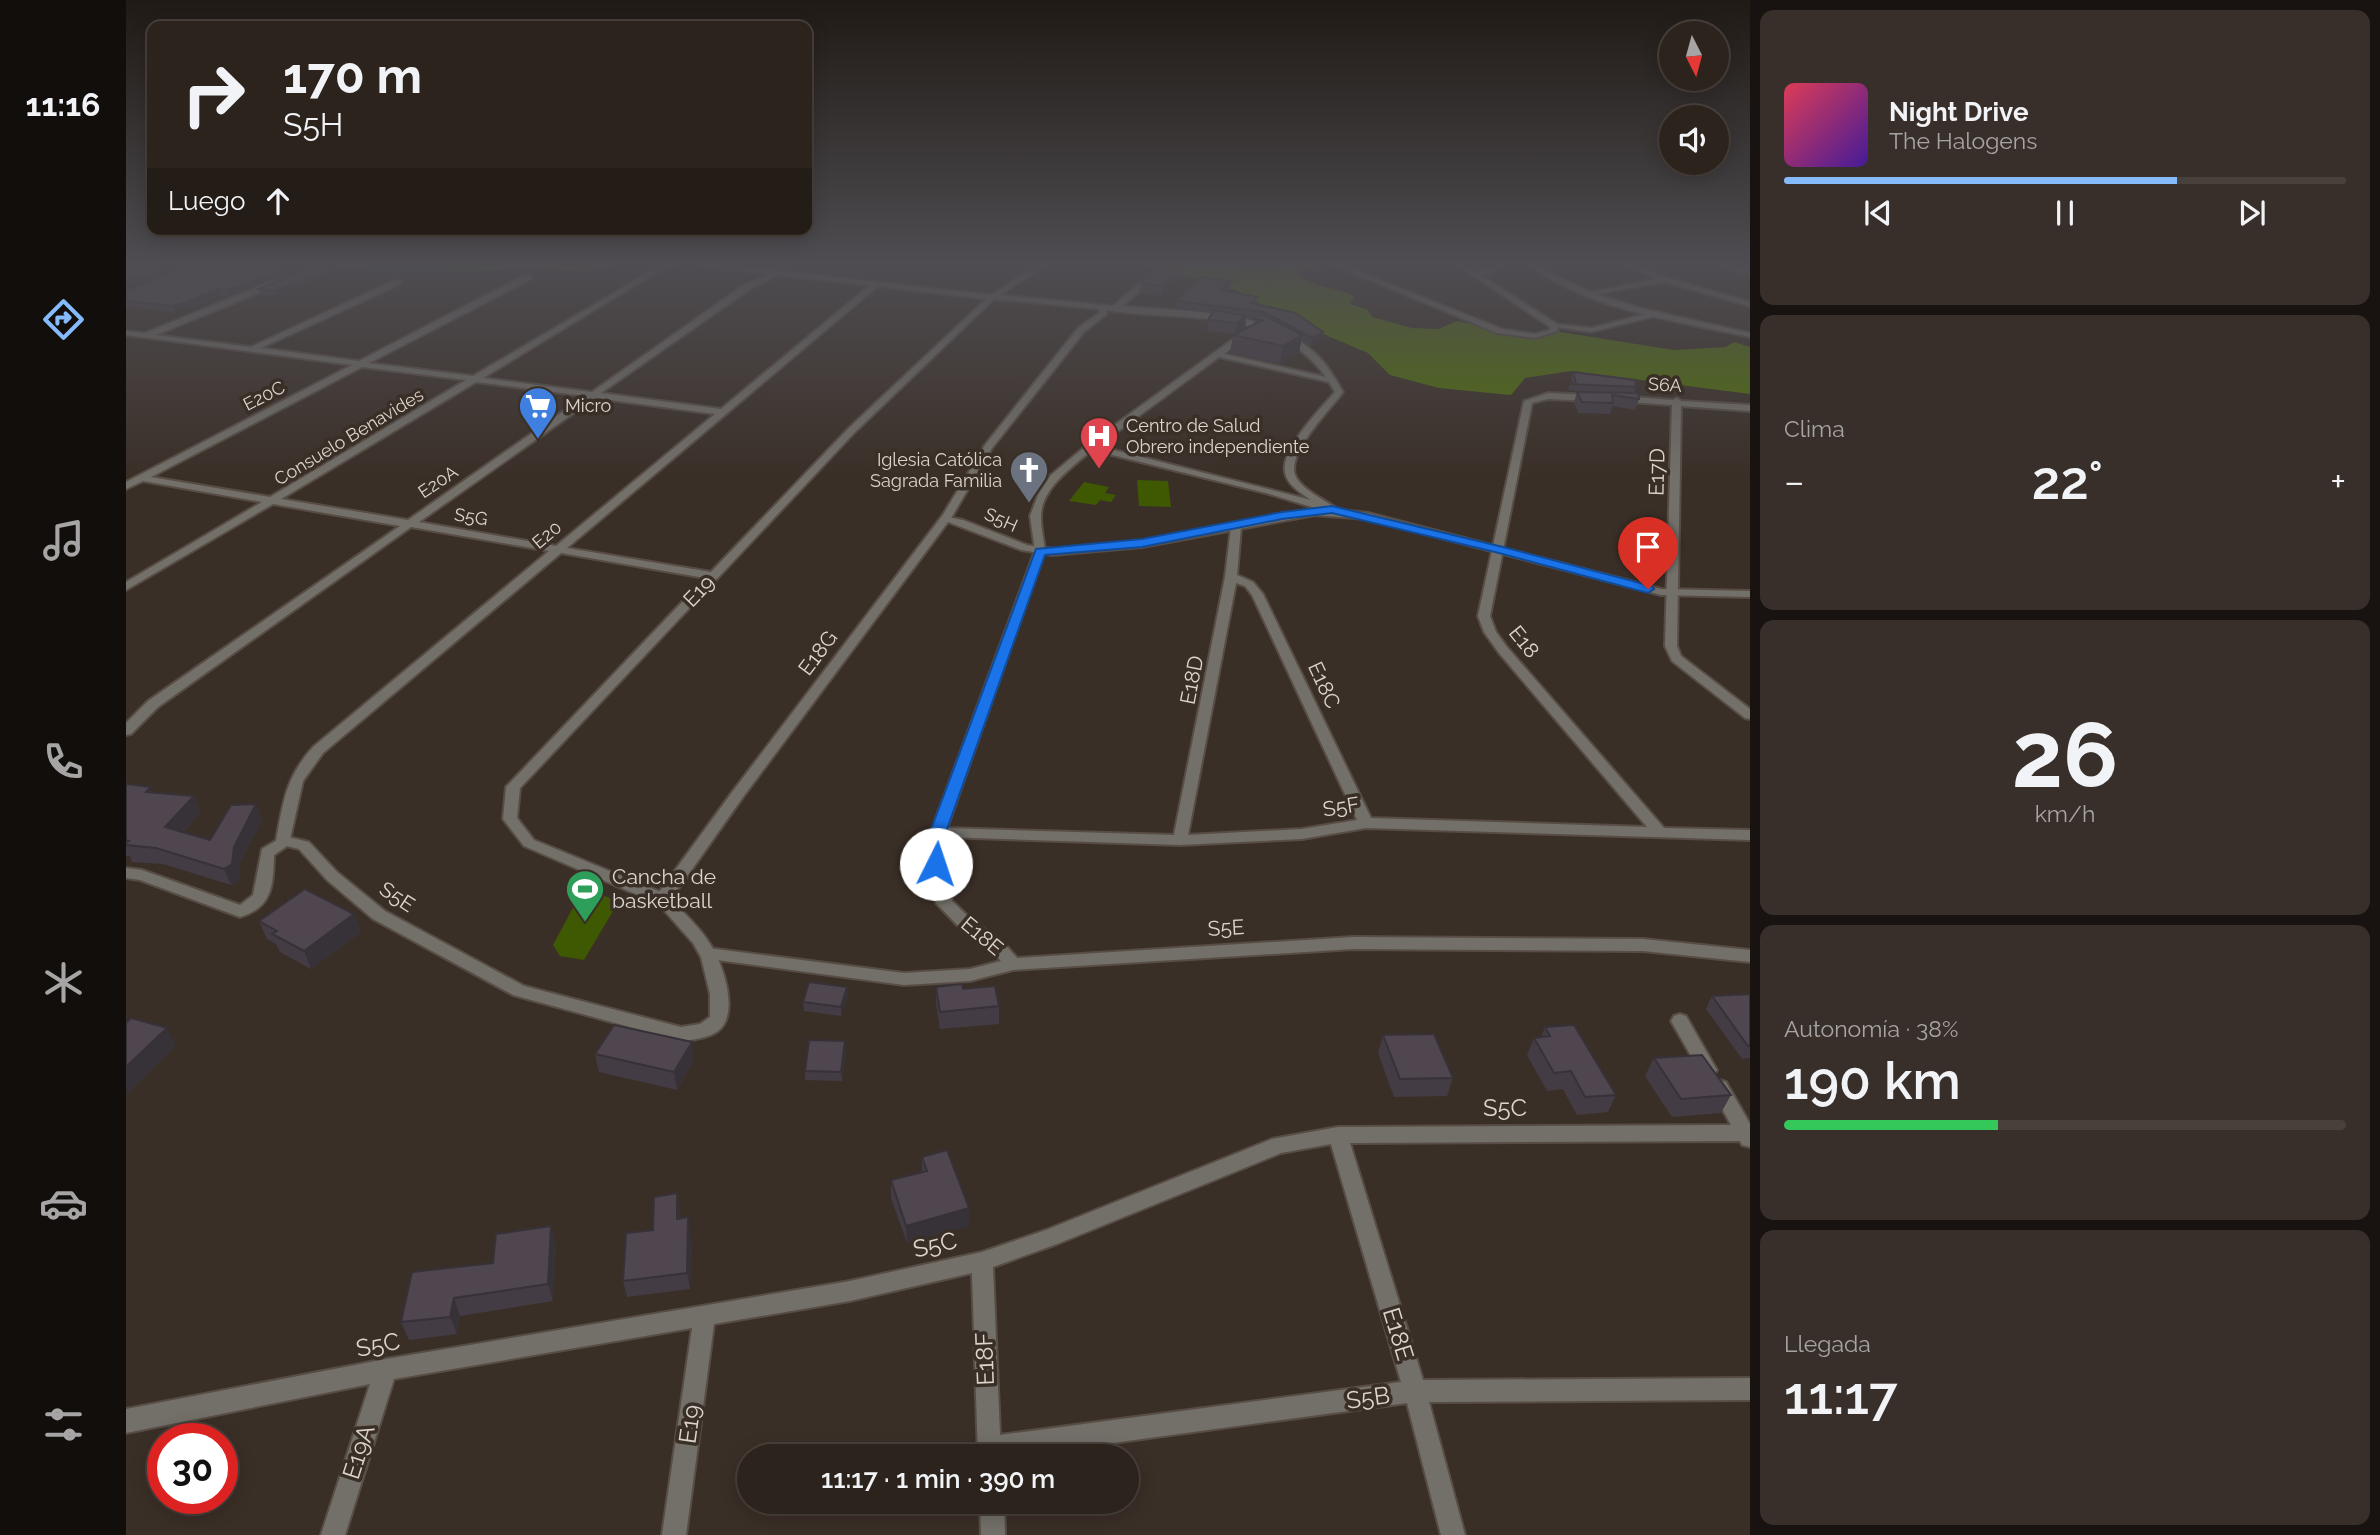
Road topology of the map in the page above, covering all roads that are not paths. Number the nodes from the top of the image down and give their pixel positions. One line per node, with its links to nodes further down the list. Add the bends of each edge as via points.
1 (147, 336): 11 (street); 12 (street)
2 (282, 336): 12 (street)
3 (418, 336): 14 (street, E20C)
4 (548, 336): 15 (street, Consuelo Benavides)
5 (680, 336): 17 (street, E20A)
6 (814, 336): 22 (street, E20)
7 (951, 336): 34 (street, E19, via 852,430)
8 (1076, 336): 28 (street, E18G, via 988,447)
9 (1244, 336): 13 (street, E18E)
10 (1285, 336): 16 (street, via 1310,351)
11 (126, 341)
12 (253, 349): 14 (street)
13 (1219, 355): 16 (street); 23 (street, E18E)
14 (363, 365): 15 (street); 24 (street, E20C)
15 (475, 380): 17 (street); 26 (street, Consuelo Benavides)
16 (1334, 381): 27 (street, via 1339,392 1292,453 1288,466 1290,476)
17 (596, 396): 22 (street); 29 (street, E20A)
18 (1600, 398): 32 (street, E18, via 1528,401)
19 (1613, 399): 20 (street, S6A)
20 (1677, 401): 21 (street, S6A); 37 (street, E17D)
21 (1750, 408)
22 (723, 412): 31 (street, E20)
23 (1090, 447): 27 (street); 33 (street, E18E, via 1055,477 1043,495 1035,516)
24 (141, 478): 25 (street, E20C); 26 (street, S5G)
25 (126, 486)
26 (272, 501): 29 (street, S5G); 36 (street, Consuelo Benavides)
27 (1332, 510): 30 (street, S5H); 32 (street)
28 (946, 518): 33 (street, S5H, via 1018,547); 48 (street, E18G)
29 (407, 525): 31 (street, S5G); 40 (street, E20A, via 153,704)
30 (1236, 527): 33 (street, S5H, via 1128,545); 35 (street, E18D)
31 (557, 549): 34 (street, S5G); 46 (street, E20, via 310,758 294,782)
32 (1498, 549): 37 (street); 42 (street, E18, via 1484,616 1490,632)
33 (1040, 551): 43 (street, E18E)
34 (713, 576): 48 (street, E19, via 513,787 510,820 529,843)
35 (1231, 577): 41 (street, E18C, via 1257,594); 45 (street, E18D)
36 (126, 587)
37 (1674, 593): 38 (street); 39 (street, E17D, via 1671,646 1676,658)
38 (1750, 594)
39 (1750, 715)
40 (126, 732)
41 (1366, 823): 42 (street, S5F); 45 (street, S5F, via 1302,834)
42 (1659, 831): 44 (street, S5F)
43 (938, 832): 45 (street, S5F); 51 (street, E18E, via 936,864 944,903 998,946)
44 (1750, 835)
45 (1180, 840)
46 (284, 841): 47 (street, via 267,853 262,894 258,903 246,910); 49 (street, S5E, via 304,845 332,876 379,915 519,991 681,1034 701,1033 715,1025 721,1013)
47 (126, 873)
48 (662, 899): 49 (street)
49 (709, 954): 51 (street, S5E, via 904,979 970,975)
50 (1750, 956): 51 (street, S5E, via 1643,945 1353,943)
51 (1013, 964)
52 (1680, 1021): 54 (street)
53 (1338, 1135): 54 (street, S5C); 55 (street, S5C, via 1279,1145); 59 (street, E18E)
54 (1748, 1136)
55 (982, 1261): 56 (street, S5C, via 850,1291); 61 (street, E18F)
56 (705, 1314): 57 (street, S5C); 65 (street, E19)
57 (386, 1370): 60 (street, S5C); 64 (street, E19A)
58 (1750, 1389): 59 (street, S5B)
59 (1415, 1391): 62 (street, S5B); 67 (street, E18E)
60 (126, 1421)
61 (989, 1444)
62 (1045, 1444)
63 (992, 1514): 66 (street)
64 (333, 1535)
65 (674, 1535)
66 (993, 1535)
67 (1453, 1535)

